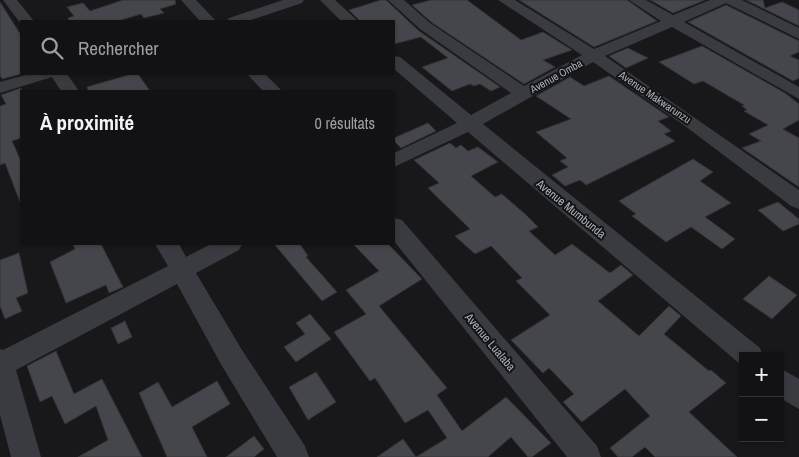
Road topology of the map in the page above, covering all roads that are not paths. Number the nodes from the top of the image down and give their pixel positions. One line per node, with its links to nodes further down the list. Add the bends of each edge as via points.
1 (10, 0): 10 (street)
2 (188, 0): 11 (street)
3 (298, 0): 12 (street)
4 (327, 0): 13 (street)
5 (395, 0): 24 (street, via 425,26)
6 (505, 0): 16 (street, Avenue Makwarunzu)
7 (636, 0): 14 (street)
8 (722, 0): 14 (street, Avenue Omba)
9 (731, 0): 15 (street)
10 (25, 20)
11 (207, 20)
12 (237, 20)
13 (349, 20)
14 (673, 20): 16 (street, Avenue Omba); 25 (street)
15 (799, 34)
16 (593, 55): 24 (street, Avenue Omba); 28 (street, Avenue Makwarunzu)
17 (395, 62): 26 (street, Avenue Mumbunda)
18 (43, 75): 21 (street)
19 (60, 75): 22 (street)
20 (257, 75): 23 (street)
21 (0, 88)
22 (69, 90)
23 (272, 90)
24 (523, 94): 26 (street, Avenue Omba)
25 (799, 94)
26 (468, 124): 27 (street, Avenue Omba); 33 (street, Avenue Mumbunda)
27 (395, 160)
28 (799, 200)
29 (395, 227): 39 (street, Avenue Lualaba)
30 (168, 245): 32 (street)
31 (229, 245): 32 (street)
32 (182, 268): 34 (street); 38 (street, via 232,358)
33 (745, 352)
34 (1, 363): 37 (street)
35 (784, 384): 36 (street)
36 (799, 396)
37 (26, 457)
38 (294, 457)
39 (586, 457)

